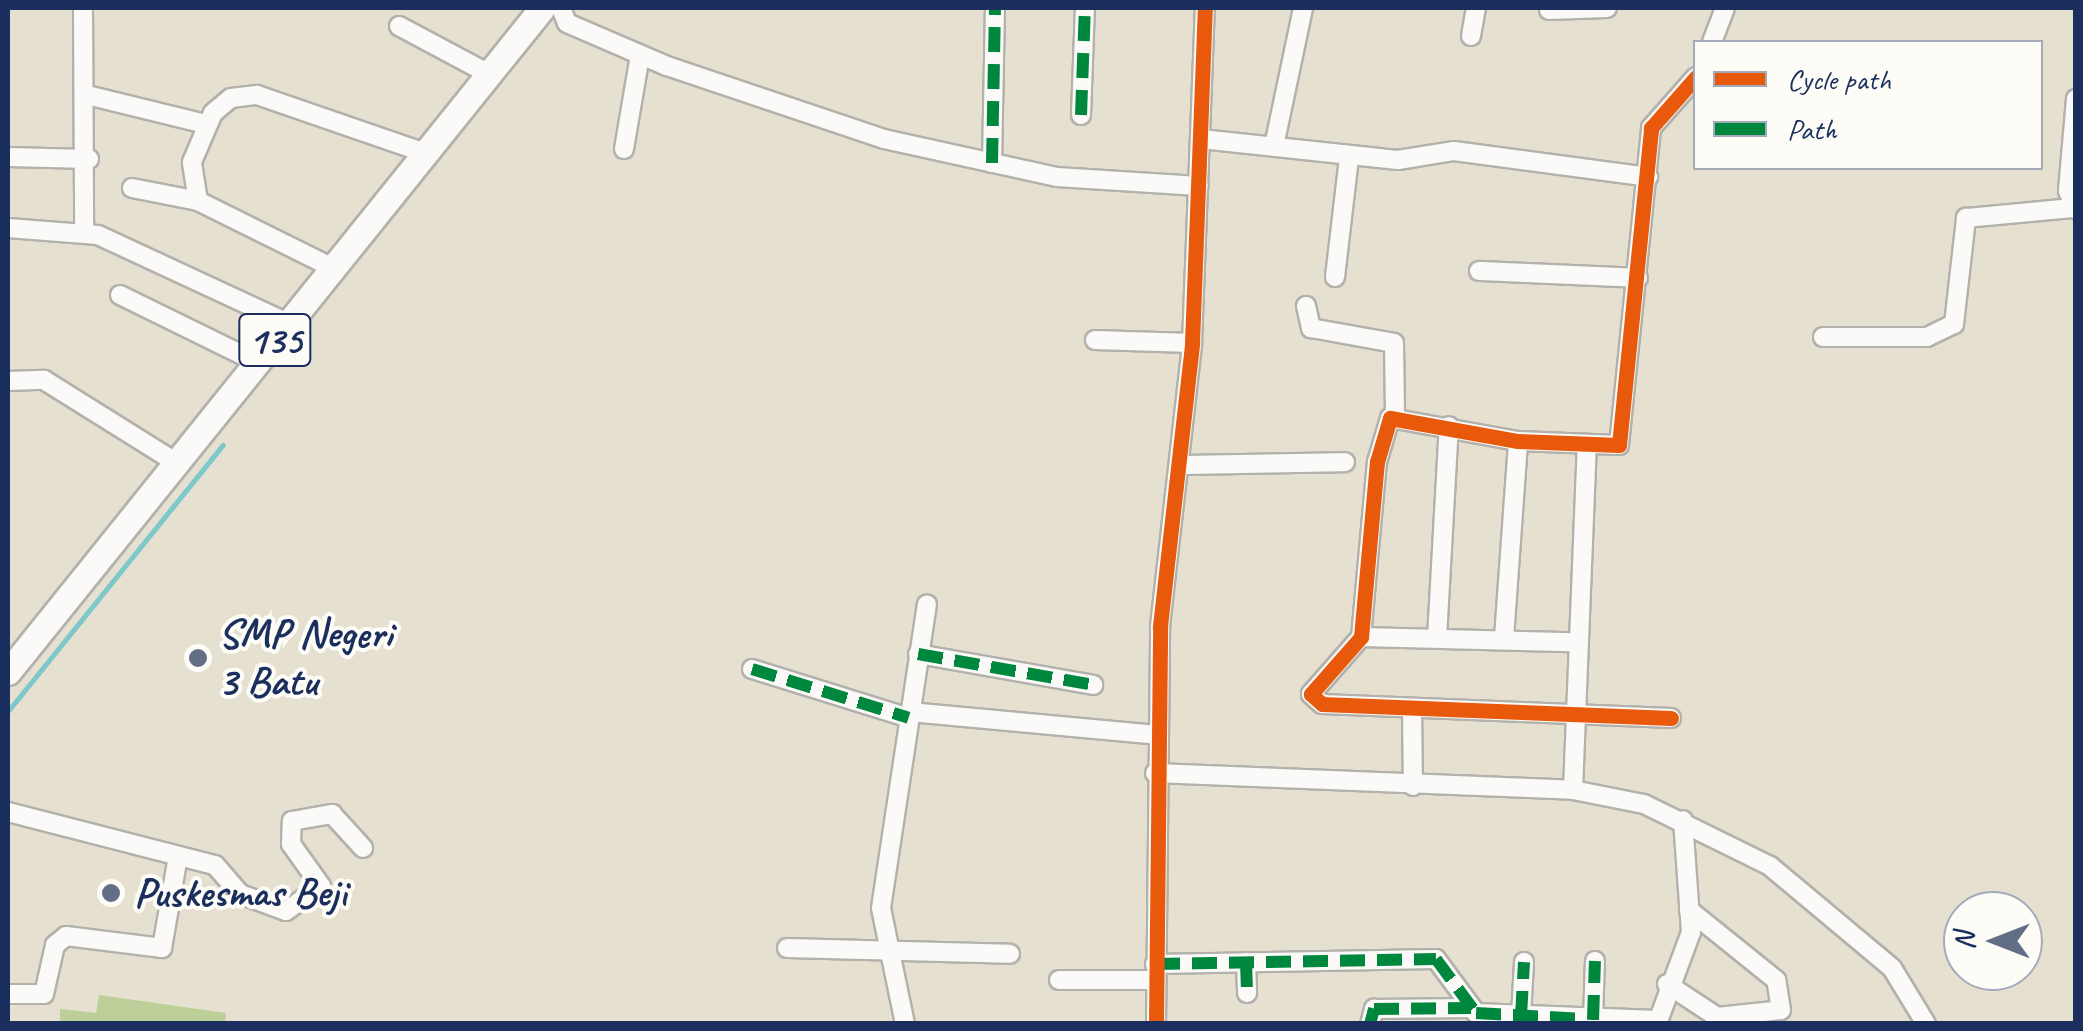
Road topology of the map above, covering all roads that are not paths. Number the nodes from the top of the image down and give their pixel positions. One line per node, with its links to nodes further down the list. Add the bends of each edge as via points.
1 (83, 8): 17 (street)
2 (544, 8): 14 (street); 15 (main road, 135)
3 (995, 8): 28 (street)
4 (1085, 8): 19 (street)
5 (1205, 8): 21 (street)
6 (1303, 8): 22 (street)
7 (1476, 8): 12 (street)
8 (1606, 8): 10 (street)
9 (1725, 8): 13 (street)
10 (1549, 10)
11 (399, 26): 15 (street)
12 (1472, 36)
13 (1713, 40)
14 (640, 54): 23 (street); 28 (street, via 884,139)
15 (488, 74): 24 (main road, 135)
16 (1693, 80): 29 (street, via 1652,128)
17 (86, 95): 20 (street); 27 (street)
18 (2076, 99): 33 (street)
19 (1081, 115)
20 (206, 124): 24 (street, via 232,98 257,96); 32 (street, via 192,162)
21 (1201, 140): 22 (street); 30 (street)
22 (1274, 146): 25 (street)
23 (624, 149)
24 (425, 153): 36 (main road, 135)
25 (1350, 156): 29 (street, via 1454,151); 38 (street)
26 (8, 158): 27 (street)
27 (89, 159): 35 (street)
28 (992, 163): 30 (street)
29 (1648, 177): 39 (street)
30 (1199, 186): 45 (street)
31 (132, 188): 32 (street)
32 (198, 201): 36 (street)
33 (2074, 208): 43 (street, via 1966,218 1954,324 1927,337)
34 (8, 228): 35 (street)
35 (84, 232): 42 (street)
36 (333, 268): 42 (main road, 135)
37 (1479, 271): 39 (street)
38 (1336, 276)
39 (1638, 278): 51 (street, via 1621,440)
40 (120, 294): 46 (street)
41 (1306, 306): 48 (street, via 1311,328 1394,343)
42 (288, 323): 46 (main road, 135)
43 (1823, 337)
44 (1095, 340): 45 (street)
45 (1192, 342): 54 (street)
46 (257, 362): 52 (main road, 135)
47 (8, 382): 52 (street, via 44,380)
48 (1395, 416): 49 (street); 56 (street, via 1376,462)
49 (1449, 426): 50 (street); 57 (street)
50 (1518, 441): 51 (street); 58 (street)
51 (1588, 446): 59 (street)
52 (176, 462): 62 (main road, 135)
53 (1344, 462): 54 (street)
54 (1180, 465): 68 (street)
55 (927, 604): 60 (street)
56 (1361, 637): 57 (street); 64 (street, via 1312,699)
57 (1438, 638): 58 (street)
58 (1504, 638): 59 (street)
59 (1574, 642): 66 (street)
60 (918, 654): 63 (street); 65 (street)
61 (752, 669): 65 (street)
62 (8, 672)
63 (1093, 684)
64 (1412, 708): 66 (street); 70 (street)
65 (909, 715): 68 (street); 78 (street, via 881,908)
66 (1574, 716): 67 (street); 71 (street)
67 (1672, 718)
68 (1157, 735): 69 (street)
69 (1154, 772): 70 (street); 83 (street)
70 (1413, 786): 71 (street)
71 (1572, 790): 73 (street)
72 (8, 812): 75 (street)
73 (1683, 820): 76 (street); 96 (street, via 1770,866 1824,909 1892,968)
74 (363, 848): 75 (street, via 332,814 292,821 291,844 322,881 293,911 246,898 218,866)
75 (178, 856): 87 (street, via 162,948 66,936 55,945 44,994)
76 (1690, 910): 85 (street, via 1690,939); 91 (street, via 1778,984 1777,1016)
77 (787, 948): 78 (street)
78 (886, 950): 79 (street); 93 (street)
79 (1010, 954)
80 (1595, 961): 90 (street)
81 (1246, 962): 83 (street); 86 (street); 88 (street, via 1440,960)
82 (1524, 962): 89 (street)
83 (1155, 972): 84 (street); 94 (street)
84 (1059, 980)
85 (1667, 984): 91 (street, via 1702,1010); 92 (street)
86 (1247, 993)
87 (8, 994)
88 (1472, 1008): 89 (street); 95 (street, via 1374,1008)
89 (1521, 1016): 90 (street)
90 (1587, 1021): 92 (street)
91 (1736, 1021)
92 (1657, 1022)
93 (906, 1024)
94 (1156, 1024)
95 (1370, 1024)
96 (1926, 1024)

